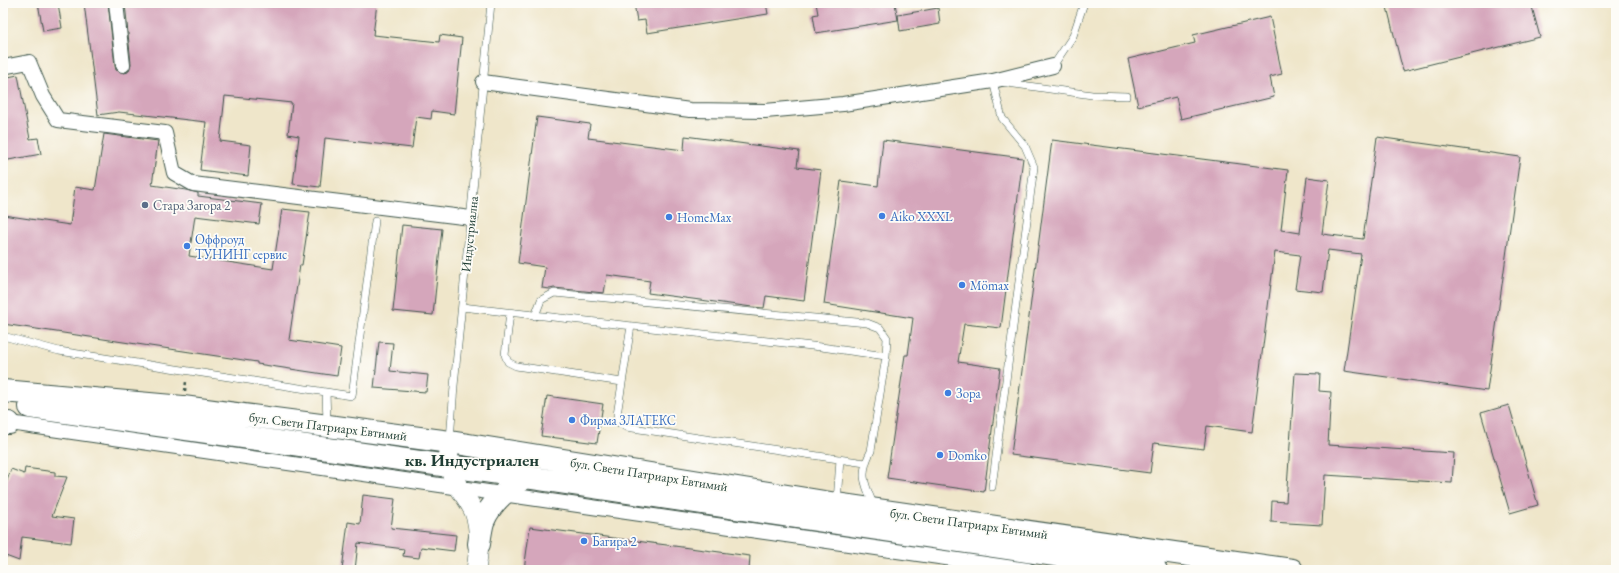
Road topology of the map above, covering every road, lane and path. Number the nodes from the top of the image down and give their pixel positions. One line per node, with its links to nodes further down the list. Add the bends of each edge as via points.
1 (116, 3): 4 (street)
2 (491, 3): 8 (lane, Индустриална)
3 (1084, 3): 6 (lane, via 1073,36)
4 (123, 65)
5 (3, 66): 10 (street, via 29,62 43,96 58,120 165,133 174,173 193,184)
6 (1053, 66): 7 (street)
7 (993, 81): 8 (street, via 843,104 765,111 690,110); 9 (lane, via 1092,95); 27 (lane, via 1002,118 1025,146 1034,166)
8 (483, 82): 10 (lane, Индустриална)
9 (1127, 96)
10 (471, 218): 12 (lane, Индустриална)
11 (375, 221): 19 (lane, via 352,396)
12 (462, 307): 13 (lane); 22 (lane, Индустриална)
13 (510, 313): 14 (lane); 18 (lane, via 505,355 508,362 516,366)
14 (535, 316): 15 (lane); 17 (lane, via 541,300 554,293 867,324 880,328 887,338)
15 (631, 326): 17 (lane); 18 (lane)
16 (3, 336): 19 (lane, via 59,351)
17 (886, 356): 24 (lane, via 871,450)
18 (622, 382): 23 (lane, via 617,415 619,423 626,427)
19 (326, 392): 21 (lane)
20 (5, 406): 21 (main road, бул. Свети Патриарх Евтимий, via 183,407); 25 (main road, бул. Свети Патриарх Евтимий, via 26,406); 28 (street)
21 (327, 426): 22 (main road, бул. Свети Патриарх Евтимий)
22 (450, 442): 25 (street, Индустриална); 30 (main road, бул. Свети Патриарх Евтимий)
23 (840, 459): 24 (lane); 30 (lane)
24 (865, 463): 31 (lane, via 864,482)
25 (448, 466): 26 (main road, бул. Свети Патриарх Евтимий); 28 (street)
26 (526, 477): 29 (main road); 35 (main road, бул. Свети Патриарх Евтимий)
27 (992, 487)
28 (459, 488): 29 (street); 32 (street, via 477,522)
29 (503, 494): 32 (main road, via 488,512); 34 (street)
30 (837, 504): 31 (main road, бул. Свети Патриарх Евтимий)
31 (876, 509): 36 (main road, бул. Свети Патриарх Евтимий)
32 (479, 544): 33 (street)
33 (476, 570)
34 (1028, 570)
35 (1156, 570)
36 (1292, 570)

